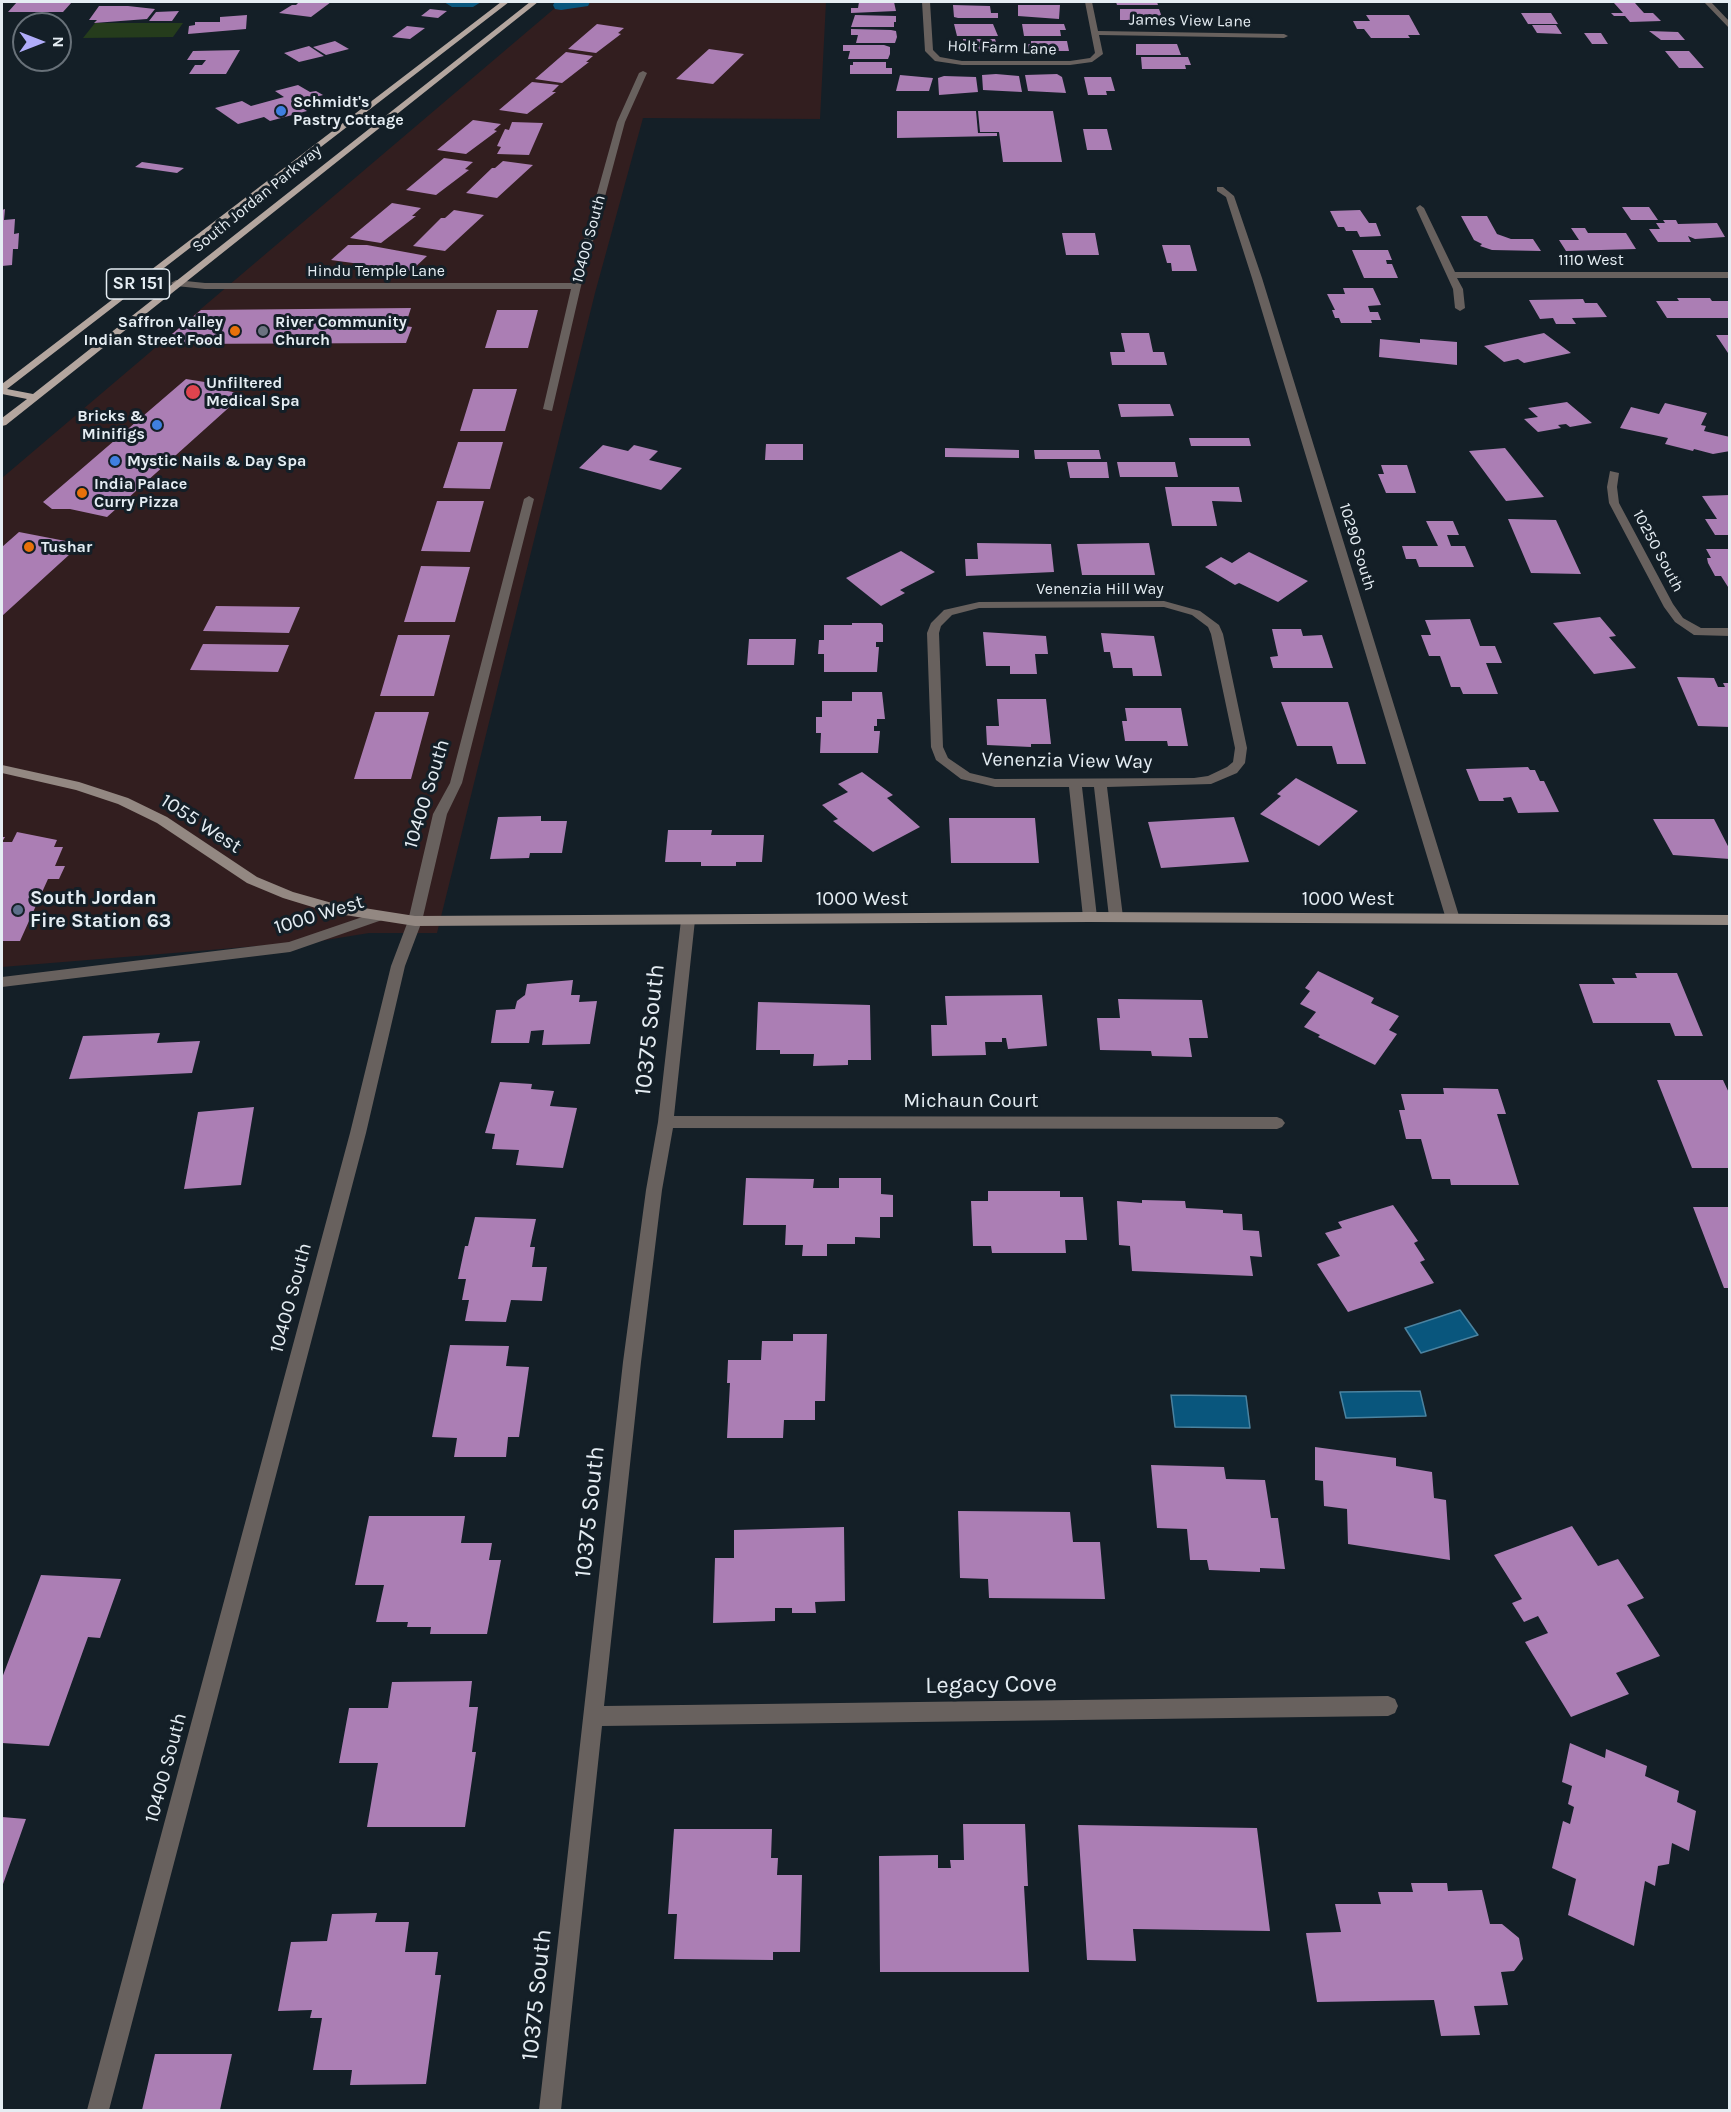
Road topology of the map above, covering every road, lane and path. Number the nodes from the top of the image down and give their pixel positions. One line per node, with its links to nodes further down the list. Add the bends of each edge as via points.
1 (505, 2): 17 (main road, South Jordan Parkway / SR 151)
2 (534, 2): 14 (main road, South Jordan Parkway / SR 151)
3 (926, 2): 7 (street, Holt Farm Lane, via 929,51 938,59 962,63 1092,60 1099,54)
4 (1088, 2): 7 (street)
5 (1708, 2): 6 (street)
6 (1730, 27)
7 (1095, 33): 8 (street, James View Lane)
8 (1284, 36)
9 (643, 73): 15 (street, 10400 South, via 624,113)
10 (1220, 189): 32 (street, 10290 South, via 1230,196 1257,278)
11 (1420, 208): 12 (street)
12 (1452, 275): 13 (street, 1110 West); 16 (street)
13 (1730, 275)
14 (176, 283): 15 (street, Hindu Temple Lane); 18 (main road, South Jordan Parkway / SR 151)
15 (576, 286): 19 (street, 10400 South)
16 (1460, 308)
17 (2, 389): 18 (main road)
18 (34, 397): 20 (main road, South Jordan Parkway / SR 151)
19 (548, 409)
20 (2, 423)
21 (1614, 473): 24 (street, 10250 South, via 1613,495 1619,513 1668,605 1679,620 1698,632)
22 (529, 500): 35 (street, 10400 South, via 456,783 441,814)
23 (941, 618): 26 (street, Venenzia Hill Way, via 957,609 979,605 1164,604 1196,613 1213,625 1217,634 1241,748 1239,763); 27 (street, Venenzia View Way, via 933,633 937,747 942,760 979,781)
24 (1730, 632)
25 (2, 769): 29 (street, 1055 West, via 123,801 162,820 252,880 332,908)
26 (1232, 770): 28 (street, Venenzia View Way, via 1211,780 1194,782)
27 (1075, 783): 28 (street, Venenzia View Way); 30 (street)
28 (1100, 783): 31 (street)
29 (377, 917): 35 (street, 1000 West); 36 (street, 1000 West, via 290,947)
30 (1090, 917): 31 (street, 1000 West); 33 (street, 1000 West)
31 (1116, 917): 32 (street, 1000 West)
32 (1453, 919): 34 (street, 1000 West)
33 (688, 920): 35 (street, 1000 West); 37 (street, 10375 South)
34 (1730, 920)
35 (415, 921): 41 (street, 10400 South, via 398,966 358,1133)
36 (2, 982)
37 (666, 1122): 38 (street, Michaun Court); 40 (street, 10375 South, via 633,1351)
38 (1276, 1123)
39 (1388, 1706): 40 (street, Legacy Cove)
40 (594, 1716): 42 (street, 10375 South)
41 (98, 2110)
42 (550, 2110)

